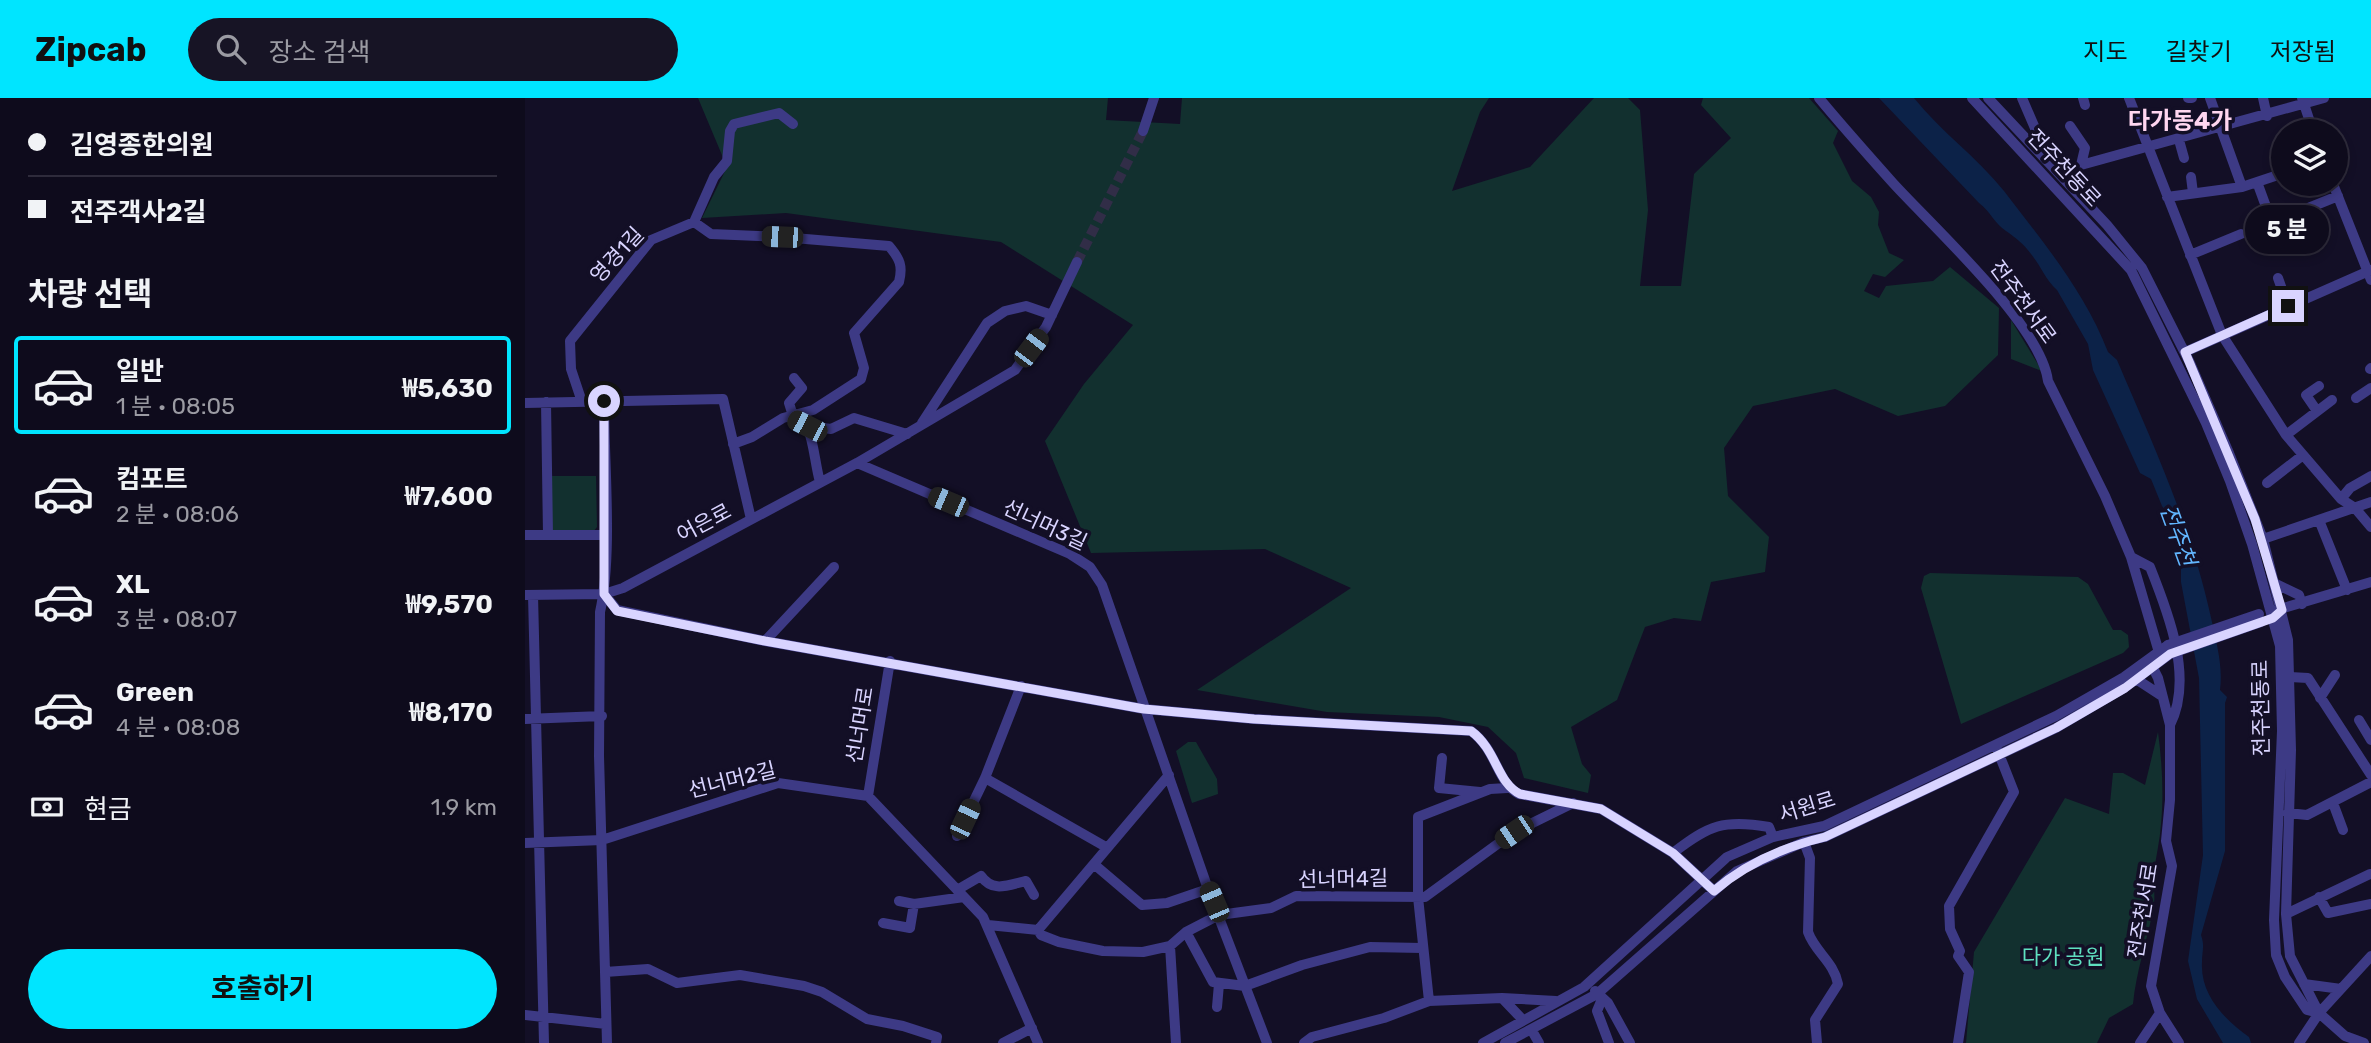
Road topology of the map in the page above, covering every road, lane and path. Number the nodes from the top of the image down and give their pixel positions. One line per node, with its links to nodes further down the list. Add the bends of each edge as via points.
1 (1154, 98): 16 (street)
2 (1819, 98): 73 (street, 전주천서로, via 1974,267 2025,332 2046,367 2048,381)
3 (1972, 98): 81 (street, 전주천동로, via 2131,271 2206,423)
4 (1988, 98): 22 (street, 전주천동로)
5 (2022, 98): 19 (street)
6 (2129, 98): 18 (street)
7 (2263, 98): 11 (street)
8 (2324, 98): 10 (street)
9 (2211, 99): 15 (street)
10 (2303, 102): 11 (street); 12 (street)
11 (2267, 116): 15 (street)
12 (2309, 119)
13 (793, 124): 31 (street, via 779,113 734,124 727,161 714,177)
14 (2070, 125): 21 (street, via 2085,148)
15 (2223, 128): 17 (street); 26 (street)
16 (1143, 131)
17 (2179, 140): 18 (street); 20 (street)
18 (2148, 148): 21 (street); 29 (street)
19 (2048, 149)
20 (2184, 158)
21 (2081, 165): 22 (street)
22 (2062, 176): 41 (street, 전주천동로, via 2142,268)
23 (2191, 177): 27 (street)
24 (2271, 177): 25 (street)
25 (2257, 182): 26 (street); 32 (street)
26 (2242, 187): 27 (street)
27 (2193, 193): 29 (street)
28 (2338, 196): 30 (street); 36 (street)
29 (2167, 197): 34 (street)
30 (2301, 211)
31 (694, 222): 50 (street, 영경1길, via 651,240 570,341 571,369); 52 (street, via 711,234 889,246 900,259 899,282 854,333 864,368 861,379 813,410)
32 (2272, 223)
33 (2241, 234): 34 (street)
34 (2190, 255): 40 (street)
35 (1077, 262): 39 (street, 어은로)
36 (2370, 274): 38 (street)
37 (2278, 278): 38 (street)
38 (2288, 306): 40 (street)
39 (1052, 314): 53 (street, 어은로, via 1015,370); 53 (street, 어은로, via 1026,306 1005,311 988,323)
40 (2222, 335): 41 (street); 56 (street)
41 (2185, 352): 72 (street, 전주천동로)
42 (795, 378): 52 (street, via 802,388 789,403)
43 (2319, 386): 51 (street, via 2306,395)
44 (2371, 388): 45 (street)
45 (2357, 398)
46 (2332, 400): 51 (street)
47 (604, 401): 50 (street); 57 (street, via 723,399); 71 (street)
48 (525, 402): 49 (street)
49 (546, 402): 50 (street); 70 (street)
50 (582, 402)
51 (2317, 411): 56 (street)
52 (793, 415): 54 (street); 57 (street)
53 (921, 425): 55 (street, 어은로)
54 (807, 426): 55 (street, via 831,429 854,418); 61 (street)
55 (907, 434): 59 (street, 어은로)
56 (2286, 435): 58 (street)
57 (733, 444): 66 (street)
58 (2303, 454): 62 (street); 63 (street)
59 (857, 463): 61 (street, 어은로); 92 (street, 선너머3길, via 1070,554 1090,567 1101,585)
60 (2371, 476): 63 (street)
61 (820, 482): 66 (street, 어은로)
62 (2267, 482)
63 (2341, 499): 65 (street)
64 (2371, 502): 65 (street)
65 (2355, 508): 67 (street); 68 (street)
66 (751, 519): 78 (street, 어은로)
67 (2319, 520): 72 (street); 77 (street)
68 (2371, 527)
69 (525, 535): 70 (street)
70 (548, 535): 71 (street)
71 (605, 535): 78 (street)
72 (2263, 539): 76 (street, 전주천동로)
73 (2131, 557): 83 (street, 전주천서로); 96 (street, via 2150,567 2170,627 2178,665 2178,710)
74 (834, 567): 82 (street)
75 (2371, 582): 77 (street)
76 (2273, 583): 80 (street, via 2299,595); 81 (street, 전주천동로)
77 (2347, 590): 80 (street)
78 (604, 594): 79 (street, 어은로); 82 (street, 선너머로, via 617,611); 93 (street, via 600,612)
79 (529, 595): 94 (street, 어은로, via 534,664)
80 (2302, 604): 81 (street)
81 (2275, 613): 83 (street, bridge); 87 (street, 전주천동로); 152 (street, 전주천동로, via 2283,731 2273,920 2276,955 2307,1010)
82 (765, 641): 84 (street, 선너머로)
83 (2165, 649): 85 (street, 서원로); 98 (street, 서원로)
84 (890, 662): 89 (street, 선너머로); 106 (street, 선너머로)
85 (2152, 666): 88 (street, 서원로); 90 (street, 전주천서로)
86 (2335, 675): 91 (street)
87 (2290, 677): 91 (street, via 2308,678); 109 (street, 전주천동로)
88 (2136, 679): 90 (street); 98 (street, 서원로, via 2056,728)
89 (1021, 687): 92 (street, 선너머로); 102 (street)
90 (2162, 696): 96 (street, 전주천서로)
91 (2320, 698): 101 (street)
92 (1144, 709): 100 (street, 선너머3길); 104 (street, 선너머로, via 1471,731 1485,741)
93 (602, 716): 94 (street); 113 (street)
94 (531, 719): 114 (street, 어은로)
95 (2359, 720): 97 (street)
96 (2170, 725): 151 (street, 전주천서로, via 2166,841 2172,866 2151,986)
97 (2371, 740)
98 (1996, 748): 112 (street, 서원로, via 1824,826); 115 (street, 서원로, via 1825,837); 173 (street, via 2014,792 1949,906 1949,929 1969,972)
99 (1442, 758): 105 (street, via 1439,788)
100 (1169, 775): 117 (street); 122 (street, 선너머3길)
101 (2371, 775)
102 (985, 778): 111 (street); 117 (street)
103 (2371, 782): 108 (street)
104 (1507, 788): 105 (street, 선너머4길); 107 (street)
105 (1482, 792): 126 (street, 선너머4길, via 1418,817)
106 (868, 796): 113 (street, 선너머2길, via 778,783); 124 (street)
107 (1573, 803): 118 (street, via 1601,809); 126 (street, 선너머4길, via 1514,832 1448,882)
108 (2333, 803): 109 (street, via 2307,815); 110 (street)
109 (2288, 813): 132 (street, 전주천동로)
110 (2343, 830)
111 (957, 836)
112 (1773, 837): 118 (street, via 1769,827 1736,821 1709,829); 121 (street, 서원로, via 1727,857)
113 (602, 841): 114 (street, 선너머2길); 140 (street)
114 (539, 842): 116 (street, 선너머2길); 154 (street, 어은로)
115 (1804, 842): 123 (street, 서원로, via 1738,871); 172 (street, via 1810,858 1808,932 1836,973 1837,984 1815,1020)
116 (525, 843)
117 (1106, 847): 119 (street)
118 (1673, 853): 121 (street)
119 (1095, 865): 122 (street, via 1142,905); 135 (street)
120 (2369, 874): 127 (street)
121 (1700, 879): 123 (street); 141 (street, 서원로)
122 (1208, 889): 131 (street, 선너머3길)
123 (1714, 891): 146 (street, 서원로)
124 (961, 894): 125 (street, via 981,876 997,888 1026,881); 130 (street); 134 (street)
125 (1034, 895)
126 (1419, 897): 131 (street, 선너머4길, via 1296,896 1271,908); 138 (street, 선너머4길)
127 (2319, 897): 129 (street, via 2328,913); 132 (street)
128 (899, 901): 130 (street)
129 (2371, 904)
130 (914, 905): 133 (street, via 910,928)
131 (1219, 915): 136 (street); 144 (street, 선너머3길)
132 (2286, 915): 143 (street, 전주천동로, via 2290,956)
133 (883, 923)
134 (988, 925): 135 (street); 157 (street)
135 (1038, 930): 137 (street, via 1059,942 1103,951 1127,953)
136 (1186, 932): 137 (street); 142 (street, via 1213,982)
137 (1170, 946): 164 (street)
138 (1422, 948): 144 (street, via 1370,947); 148 (street, 선너머4길)
139 (2371, 956): 145 (street)
140 (605, 972): 155 (street); 161 (street, via 649,968 677,983 740,975 804,986 867,1020 937,1037)
141 (1589, 983): 146 (street); 149 (street, 서원로)
142 (1219, 984): 144 (street); 150 (street)
143 (2304, 984): 145 (street); 152 (street, 전주천동로)
144 (1245, 986): 165 (street, 선너머3길)
145 (2341, 989): 152 (street)
146 (1600, 997): 149 (street, 서원로); 170 (street, via 1597,1011); 171 (street)
147 (1502, 998): 148 (street); 149 (street); 156 (street)
148 (1429, 1002): 166 (street)
149 (1560, 1006): 156 (street, 서원로)
150 (1217, 1007)
151 (2160, 1013): 158 (street, 전주천서로); 174 (street)
152 (2319, 1013): 175 (street); 176 (street, 전주천동로, via 2340,1032)
153 (525, 1015): 154 (street)
154 (544, 1015): 155 (street); 159 (street, 어은로)
155 (606, 1024): 160 (street)
156 (1527, 1025): 167 (street, 서원로); 168 (street, 서원로); 169 (street)
157 (1032, 1028): 162 (street); 163 (street)
158 (2173, 1040)
159 (544, 1043)
160 (607, 1043)
161 (936, 1043)
162 (1003, 1043)
163 (1038, 1043)
164 (1177, 1043)
165 (1268, 1043)
166 (1304, 1043)
167 (1483, 1043)
168 (1505, 1043)
169 (1539, 1043)
170 (1609, 1043)
171 (1630, 1043)
172 (1817, 1043)
173 (1958, 1043)
174 (2140, 1043)
175 (2299, 1043)
176 (2364, 1043)

